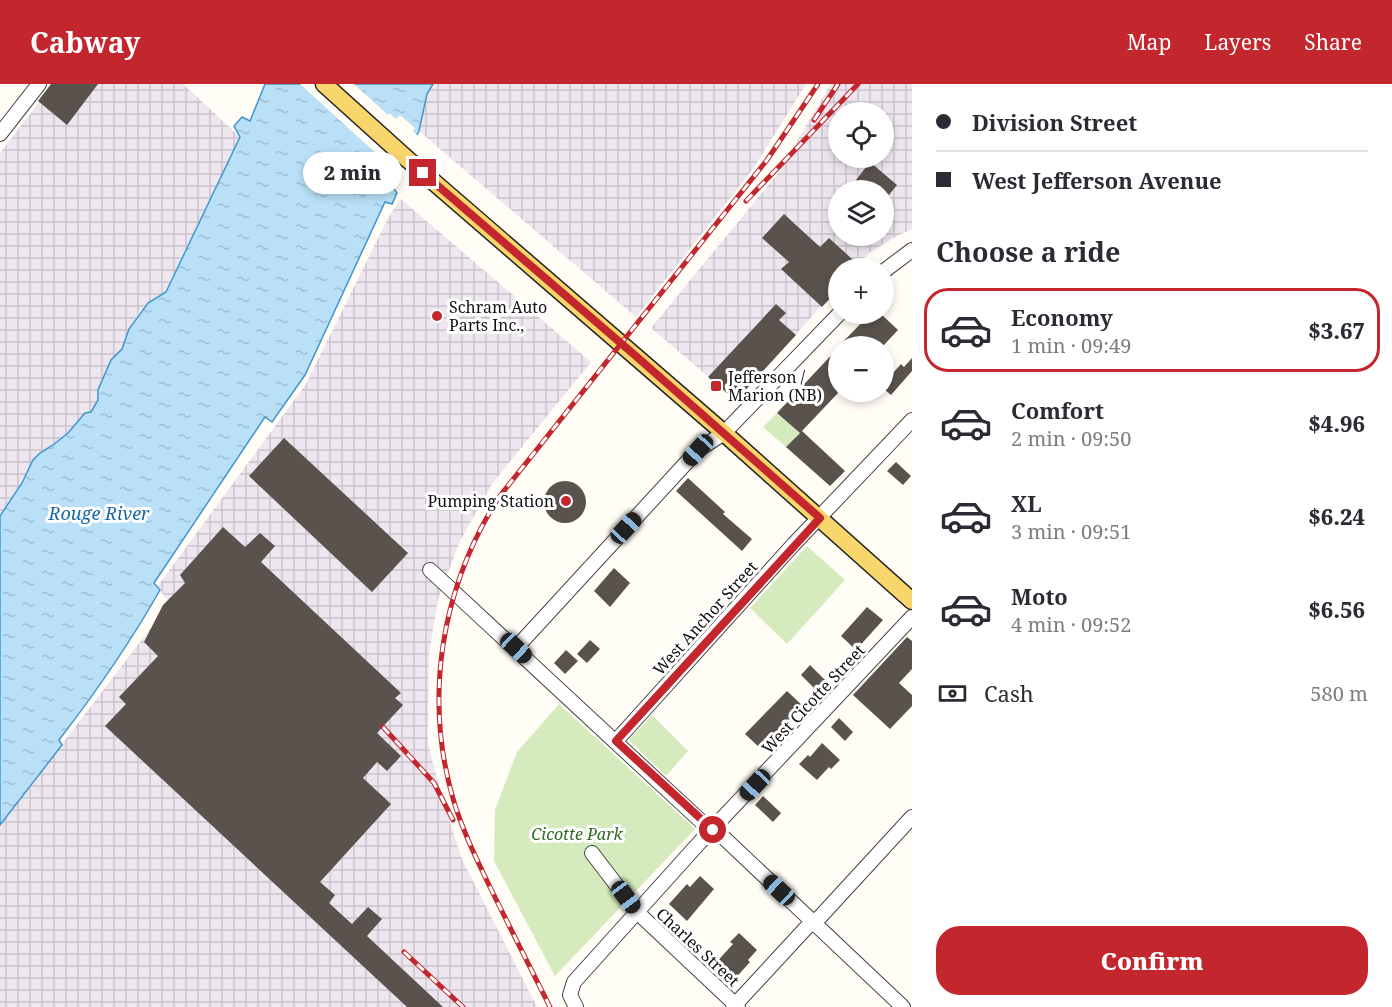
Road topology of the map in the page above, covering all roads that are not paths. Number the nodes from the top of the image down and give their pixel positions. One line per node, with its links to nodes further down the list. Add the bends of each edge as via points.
1 (39, 84): 3 (street)
2 (324, 84): 8 (main road)
3 (0, 134)
4 (912, 250): 5 (street)
5 (894, 264)
6 (829, 324): 8 (street)
7 (912, 420): 9 (street, West Anchor Street)
8 (724, 433): 9 (main road); 13 (street, via 698,450)
9 (820, 518): 11 (main road); 14 (street, West Anchor Street)
10 (430, 570): 13 (street)
11 (912, 601)
12 (912, 616): 16 (street, West Cicotte Street)
13 (516, 648): 14 (street)
14 (616, 741): 16 (street)
15 (912, 818): 19 (street)
16 (713, 830): 18 (street, West Cicotte Street); 19 (street)
17 (592, 853): 18 (street, Charles Street)
18 (637, 912): 20 (street, Charles Street); 21 (street, West Cicotte Street, via 574,982 570,990)
19 (813, 922): 20 (street); 22 (street)
20 (736, 1006)
21 (576, 1007)
22 (903, 1007)

